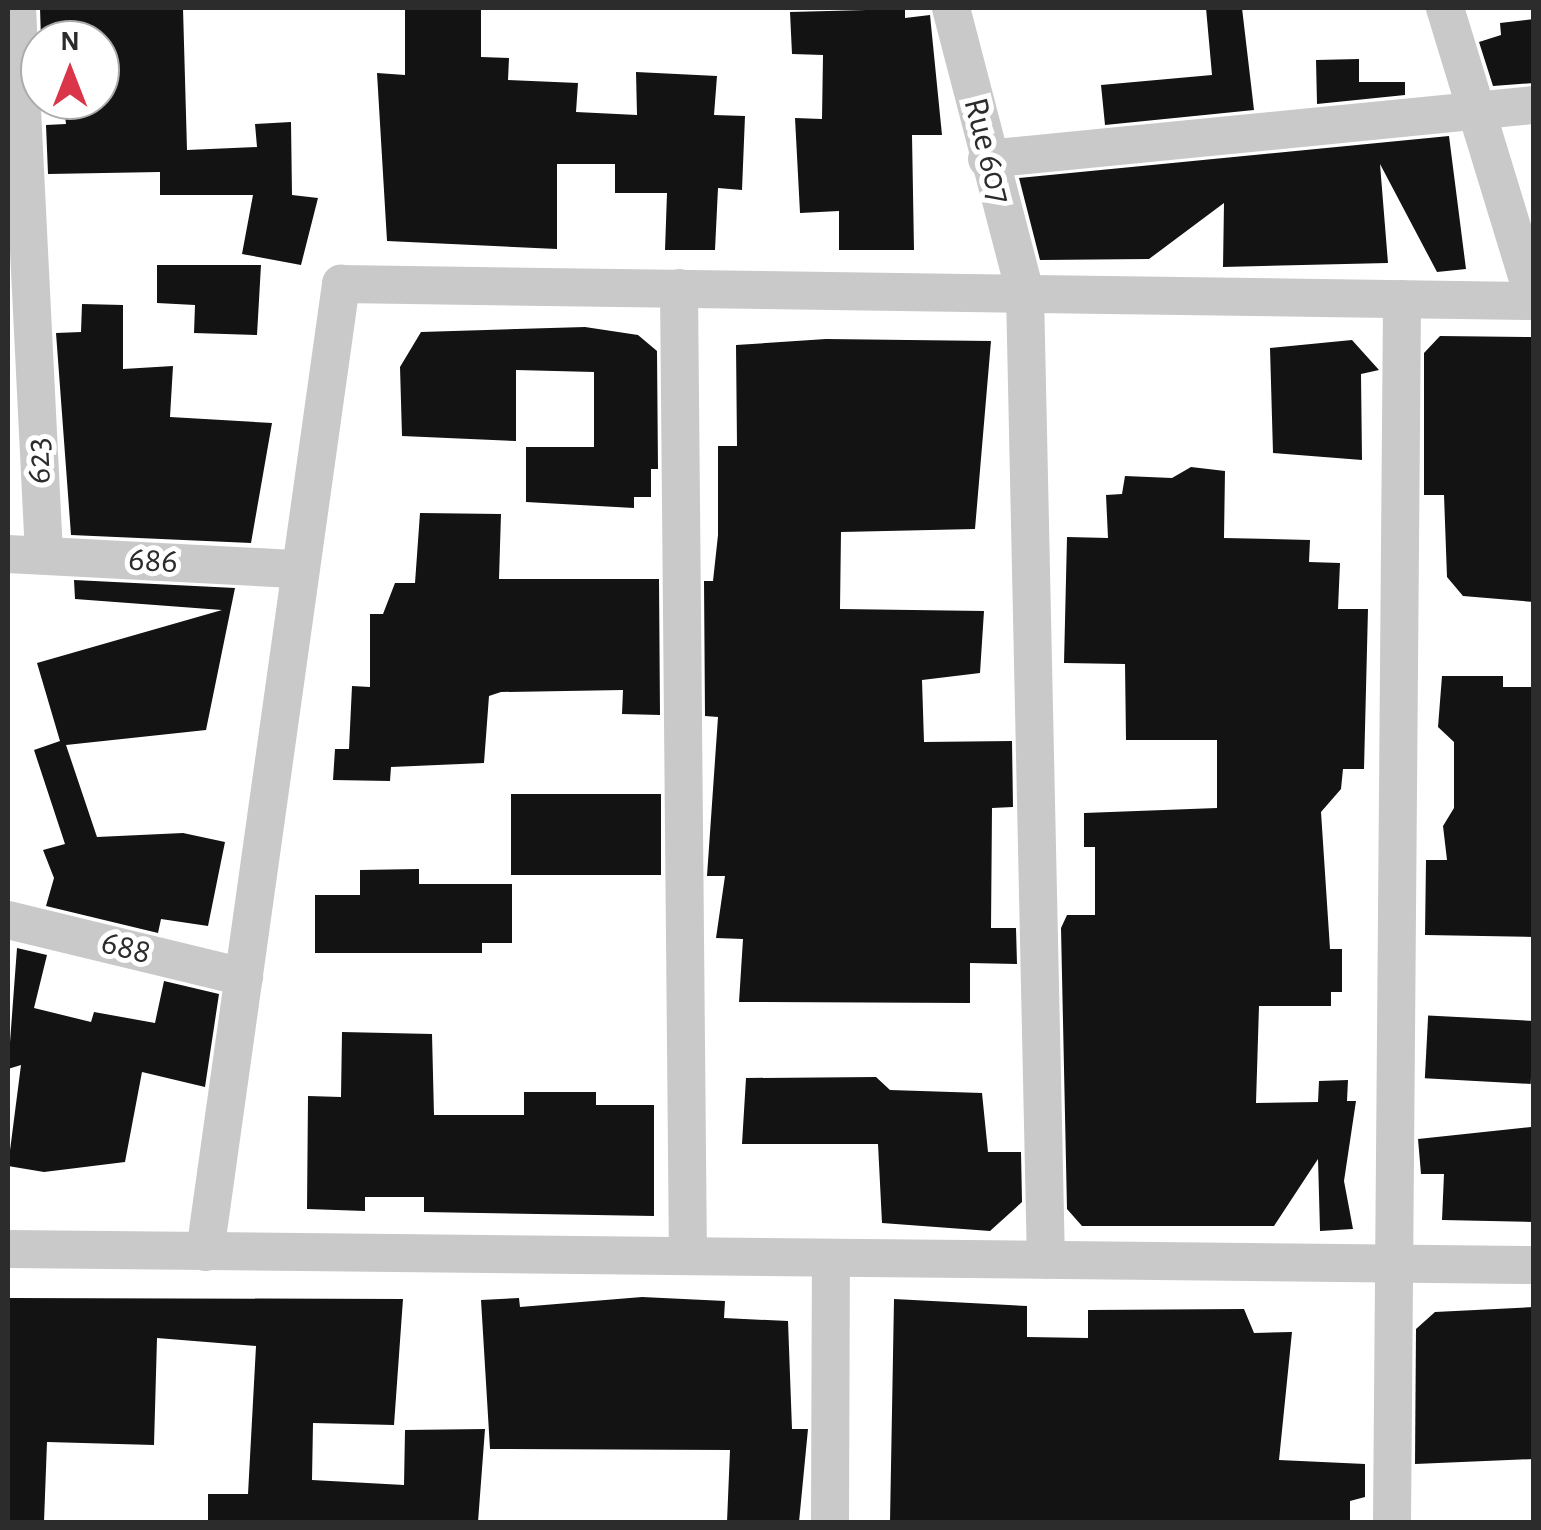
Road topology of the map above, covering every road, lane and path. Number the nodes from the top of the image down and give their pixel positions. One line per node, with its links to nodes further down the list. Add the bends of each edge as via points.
1 (17, 8): 11 (street, 623)
2 (952, 8): 6 (street, Rue 607)
3 (1445, 8): 5 (street)
4 (1534, 106): 5 (street)
5 (1470, 110): 6 (street); 10 (street)
6 (987, 160): 8 (street, Rue 607)
7 (679, 288): 8 (street); 12 (street, via 341,284); 17 (street)
8 (1025, 293): 9 (street); 19 (street, Rue 607)
9 (1402, 299): 10 (street); 20 (street)
10 (1534, 300)
11 (26, 555): 12 (street, 686)
12 (298, 569): 14 (street)
13 (8, 920): 14 (street, 688)
14 (244, 977): 16 (street)
15 (8, 1250): 16 (street)
16 (206, 1252): 17 (street)
17 (688, 1256): 18 (street)
18 (831, 1258): 19 (street); 22 (street)
19 (1046, 1260): 20 (street)
20 (1394, 1264): 21 (street); 23 (street)
21 (1534, 1265)
22 (830, 1522)
23 (1392, 1522)

